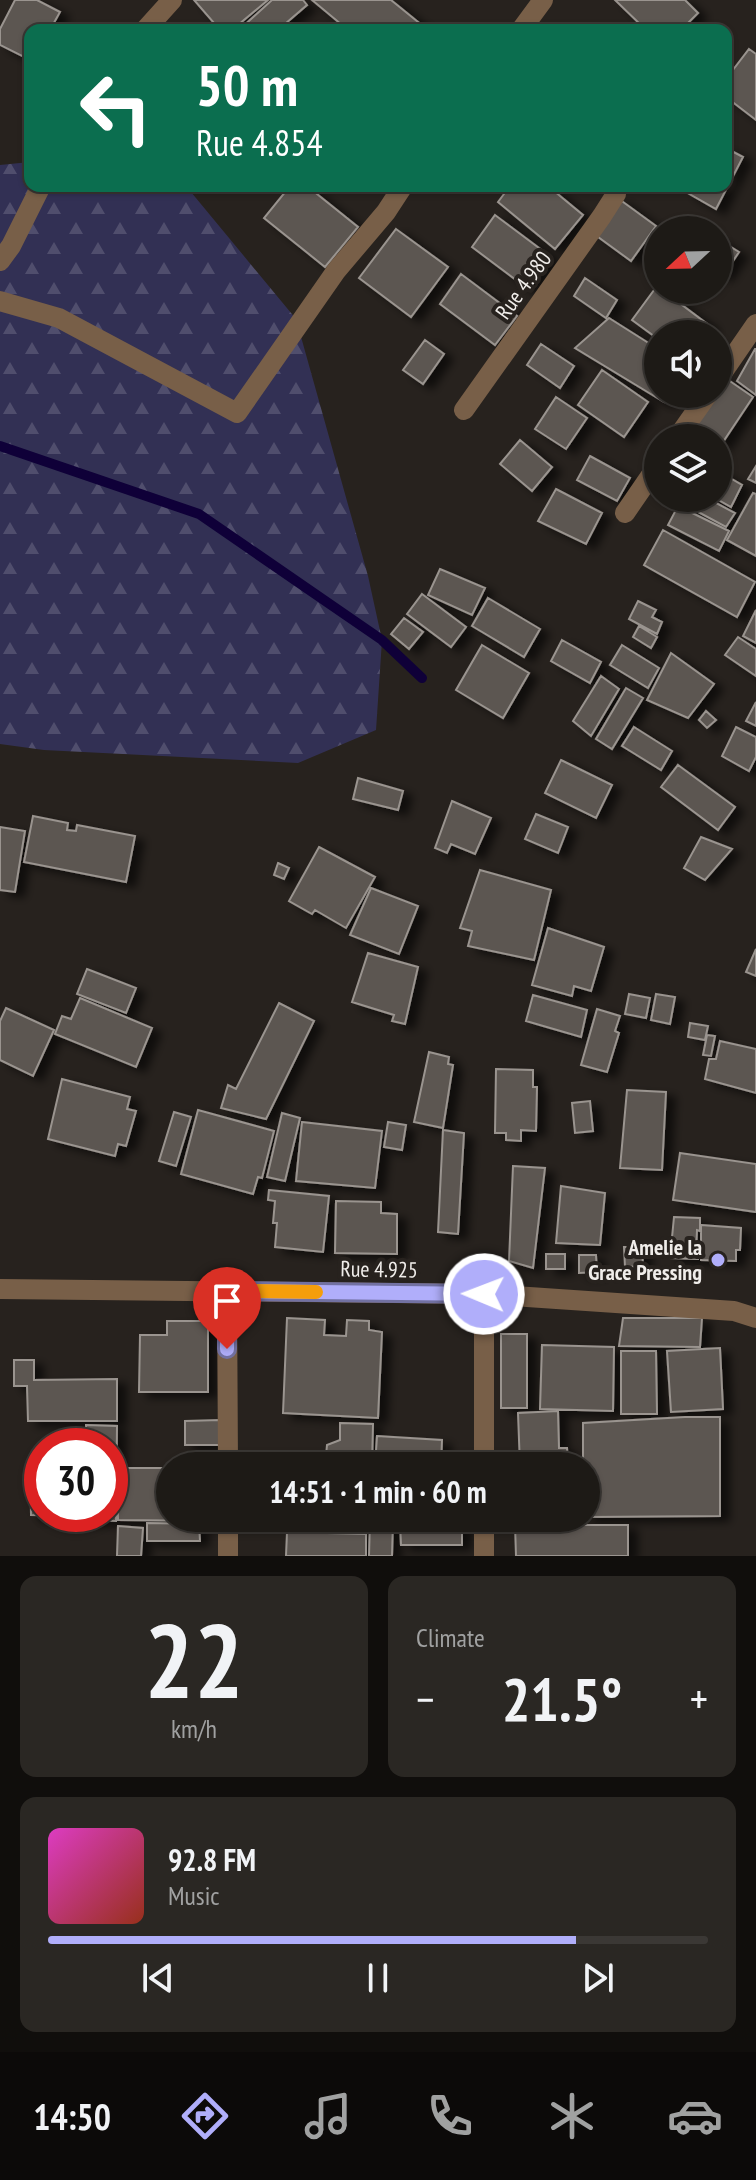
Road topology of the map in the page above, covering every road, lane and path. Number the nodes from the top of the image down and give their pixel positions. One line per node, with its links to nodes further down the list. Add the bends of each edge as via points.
1 (172, 0): 3 (street)
2 (543, 0): 4 (street)
3 (150, 24)
4 (525, 24)
5 (38, 192): 8 (street)
6 (399, 192): 9 (street, via 336,271 237,413 59,318)
7 (616, 192): 12 (street, Rue 4.980)
8 (0, 261)
9 (0, 301)
10 (756, 324): 11 (street)
11 (732, 359)
12 (464, 410)
13 (644, 485): 14 (street)
14 (625, 513)
15 (0, 1289): 16 (street, Rue 4.925)
16 (227, 1291): 17 (street, Rue 4.925); 19 (street)
17 (484, 1294): 18 (street, Rue 4.925, via 734,1311); 20 (street)
18 (756, 1318)
19 (228, 1452)
20 (484, 1452)
21 (228, 1532): 23 (street)
22 (484, 1532): 24 (street)
23 (228, 1556)
24 (484, 1556)

